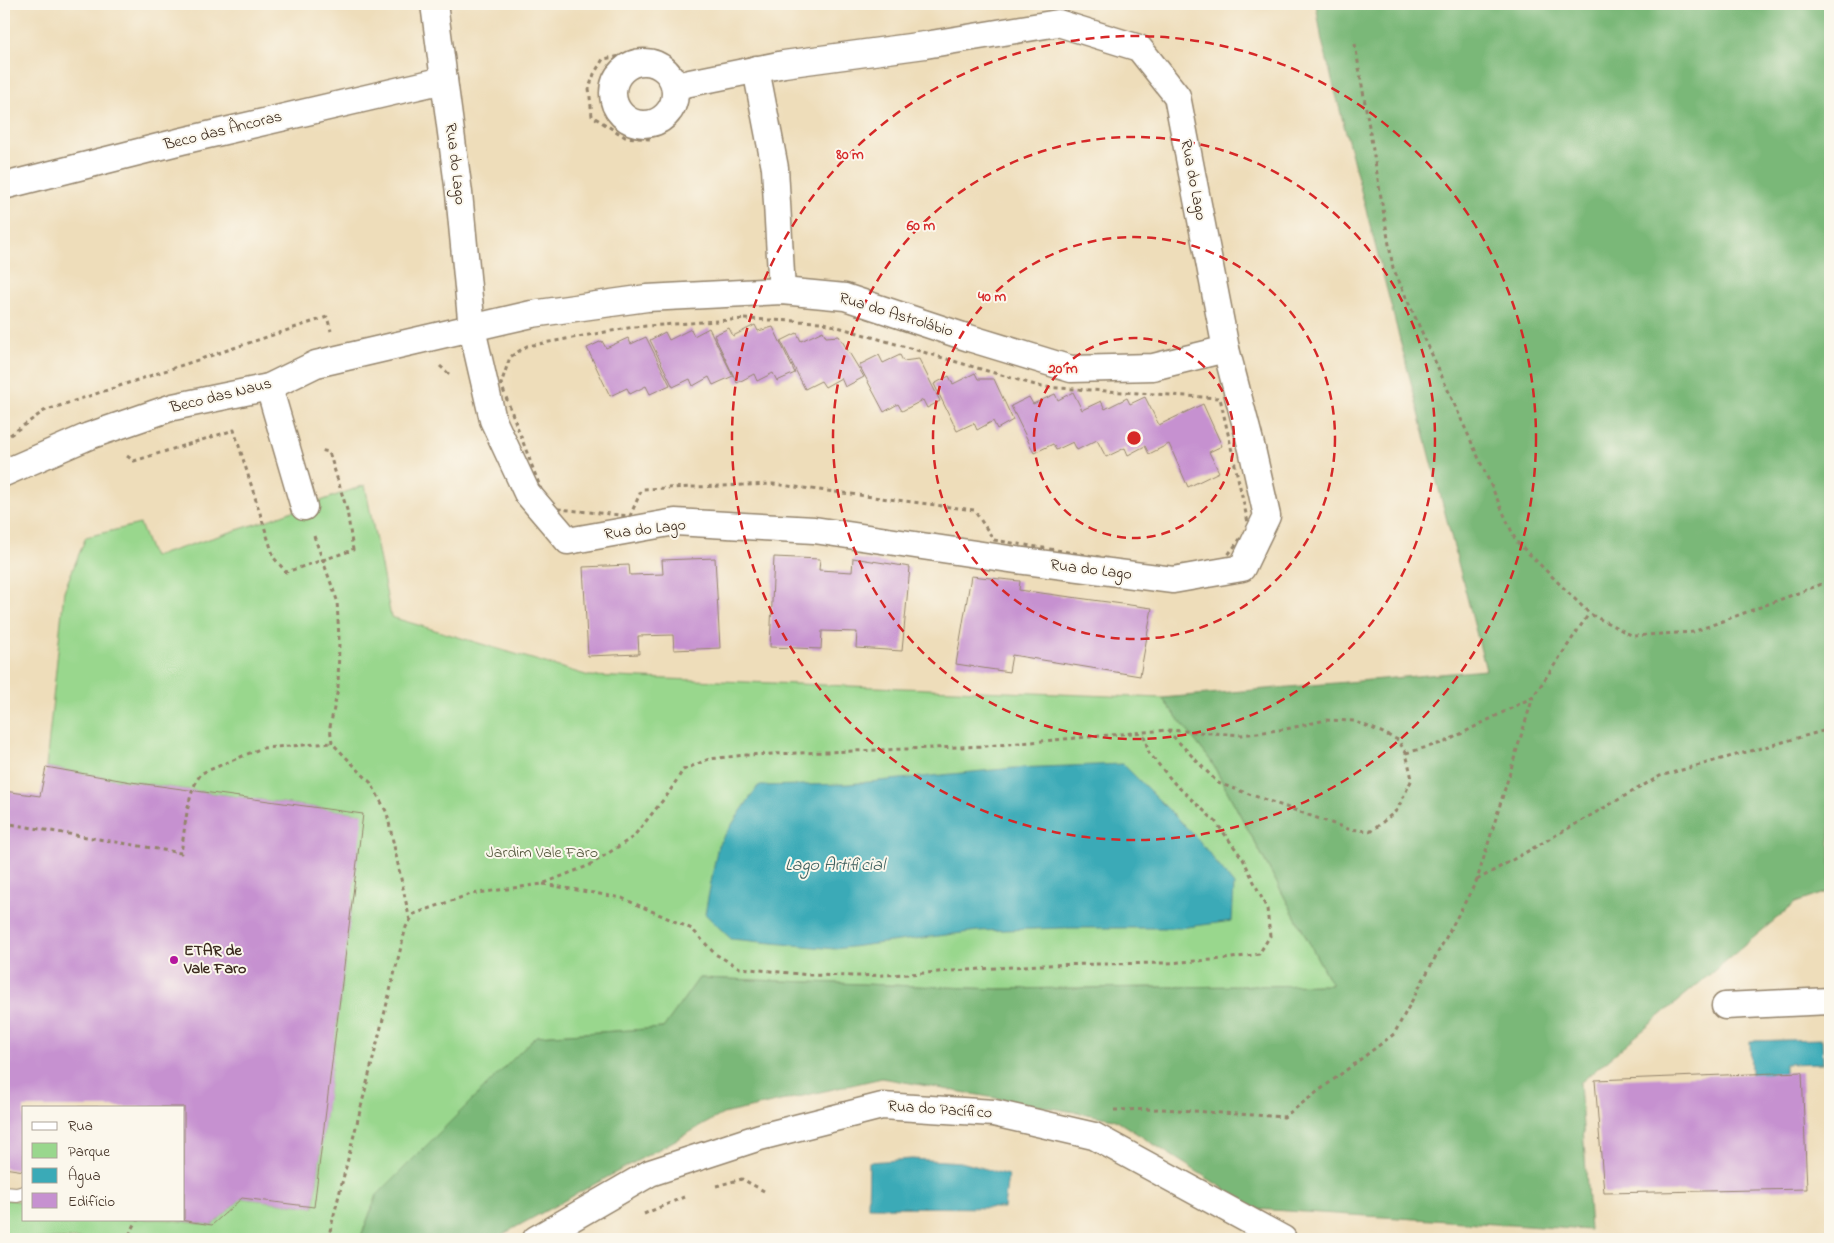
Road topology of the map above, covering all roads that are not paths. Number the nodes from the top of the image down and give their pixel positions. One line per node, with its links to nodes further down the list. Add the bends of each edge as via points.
1 (434, 4): 3 (street, Rua do Lago)
2 (756, 69): 4 (street, Rua do Lago); 6 (street, via 775,168); 8 (street, Rua do Lago, via 1058,22 1140,48 1177,96)
3 (444, 80): 5 (street, Beco das Âncoras); 7 (street, Rua do Lago)
4 (675, 86)
5 (4, 186)
6 (782, 290): 7 (street, Rua do Astrolábio, via 647,298 532,314); 8 (street, Rua do Astrolábio, via 845,297 1071,369 1152,367)
7 (472, 329): 8 (street, Rua do Lago, via 493,420 527,493 568,541 675,522 814,530 1173,580 1242,568 1267,516); 9 (street, Beco das Naus, via 316,364)
8 (1226, 349)
9 (269, 387): 10 (street, Beco das Naus, via 173,407 88,436); 11 (street)
10 (4, 473)
11 (304, 507)
12 (1830, 1001): 13 (street)
13 (1725, 1006)
14 (4, 1194): 15 (lane)
15 (22, 1194)
16 (536, 1239): 17 (street, Rua do Pacífico, via 650,1173 760,1137 882,1106 994,1113 1094,1136)
17 (1283, 1239)

